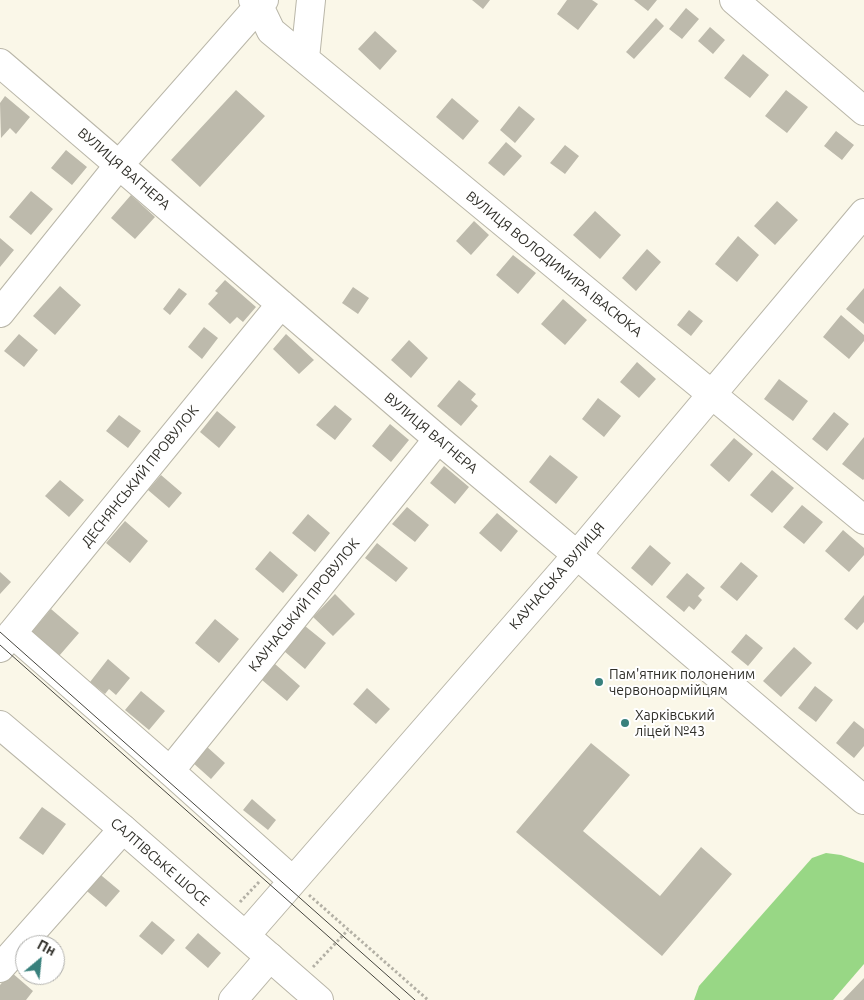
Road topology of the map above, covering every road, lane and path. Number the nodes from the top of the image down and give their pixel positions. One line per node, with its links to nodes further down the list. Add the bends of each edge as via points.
1 (311, 0): 4 (street)
2 (734, 0): 6 (street)
3 (258, 2): 4 (street, ВУЛИЦЯ ВОЛОДИМИРА ІВАСЮКА, via 271,30); 7 (street)
4 (304, 58): 11 (street, ВУЛИЦЯ ВОЛОДИМИРА ІВАСЮКА)
5 (0, 63): 7 (street, ВУЛИЦЯ ВАГНЕРА)
6 (864, 111)
7 (119, 165): 9 (street, ВУЛИЦЯ ВАГНЕРА); 10 (street)
8 (864, 213): 11 (street, КАУНАСЬКА ВУЛИЦЯ)
9 (280, 304): 12 (street, ВУЛИЦЯ ВАГНЕРА); 15 (street, ДЕСНЯНСЬКИЙ ПРОВУЛОК)
10 (0, 313)
11 (712, 394): 13 (street, ВУЛИЦЯ ВОЛОДИМИРА ІВАСЮКА); 14 (street, КАУНАСЬКА ВУЛИЦЯ)
12 (438, 440): 14 (street, ВУЛИЦЯ ВАГНЕРА); 17 (street, КАУНАСЬКИЙ ПРОВУЛОК)
13 (864, 520)
14 (577, 555): 18 (street, ВУЛИЦЯ ВАГНЕРА); 20 (street, КАУНАСЬКА ВУЛИЦЯ)
15 (6, 640): 17 (street)
16 (0, 725): 19 (street, САЛТІВСЬКЕ ШОСЕ)
17 (170, 771): 20 (street)
18 (864, 800)
19 (123, 829): 23 (street, САЛТІВСЬКЕ ШОСЕ); 25 (street)
20 (284, 873): 21 (path); 22 (path); 23 (street, КАУНАСЬКА ВУЛИЦЯ)
21 (239, 902)
22 (348, 930): 26 (path); 29 (path)
23 (246, 935): 24 (street, САЛТІВСЬКЕ ШОСЕ)
24 (270, 957): 27 (street); 28 (street, САЛТІВСЬКЕ ШОСЕ)
25 (0, 968)
26 (313, 968)
27 (233, 1000)
28 (320, 1000)
29 (428, 1000)

